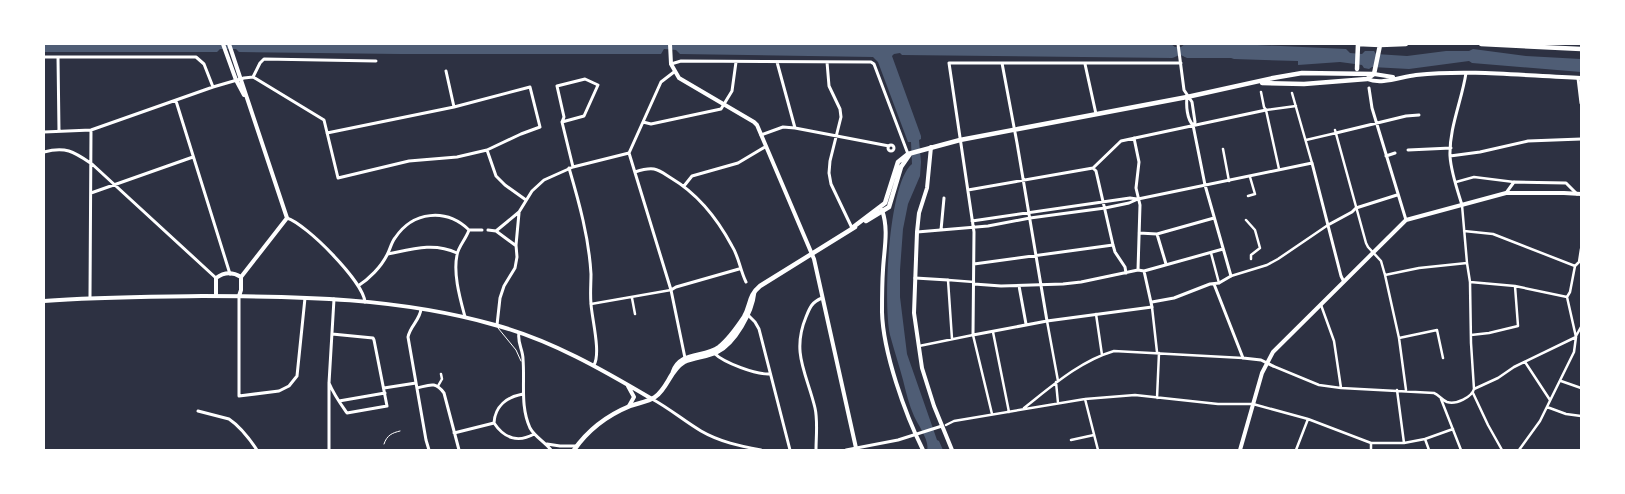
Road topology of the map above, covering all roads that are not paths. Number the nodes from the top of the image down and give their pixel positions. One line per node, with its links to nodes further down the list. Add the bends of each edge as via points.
1 (223, 44): 33 (street)
2 (229, 44): 33 (street)
3 (670, 44): 22 (street)
4 (1367, 44): 10 (main road); 12 (main road)
5 (1406, 44): 12 (main road)
6 (1481, 44): 11 (main road)
7 (1506, 44): 11 (main road)
8 (1178, 45): 21 (street)
9 (1532, 46): 11 (main road); 13 (main road)
10 (1358, 47): 24 (main road)
11 (1516, 47)
12 (1379, 48): 26 (main road)
13 (1581, 49)
14 (44, 57): 15 (street)
15 (58, 57): 36 (street, via 196,57 204,64); 56 (street)
16 (376, 61): 30 (street, via 264,59)
17 (736, 62): 18 (street); 22 (street, via 681,61); 43 (street, via 732,90)
18 (777, 62): 19 (street); 53 (street)
19 (827, 62): 61 (street, via 829,86 840,109); 75 (street, via 868,61 874,64)
20 (1002, 63): 23 (street); 54 (street); 65 (street, via 949,63)
21 (1181, 63): 23 (street); 40 (street)
22 (671, 64): 27 (street)
23 (1085, 64): 47 (street)
24 (1356, 69): 29 (main road); 35 (main road, via 1302,73)
25 (446, 71): 45 (street)
26 (1374, 71): 29 (main road); 31 (street); 34 (main road)
27 (674, 72): 43 (street); 50 (street, via 661,82)
28 (1466, 73): 31 (street); 32 (street); 70 (street)
29 (1362, 74): 34 (main road)
30 (252, 77): 33 (street); 59 (street, via 324,120)
31 (1395, 78): 34 (street, via 1377,82)
32 (1580, 78): 42 (street)
33 (239, 79): 36 (street); 110 (street)
34 (1369, 80): 35 (main road); 37 (lane)
35 (1256, 83): 40 (main road)
36 (213, 87): 41 (street)
37 (1369, 88): 51 (street)
38 (1261, 92): 46 (street)
39 (1292, 93): 44 (street)
40 (1187, 97): 47 (main road); 52 (street, via 1190,123)
41 (176, 101): 55 (street); 79 (street)
42 (1581, 103)
43 (725, 105): 50 (street, via 721,109 651,124); 60 (street, via 754,122)
44 (1296, 106): 46 (street); 63 (street)
45 (454, 107): 59 (street); 71 (street, via 530,87 540,128)
46 (1266, 110): 52 (street); 84 (street)
47 (1096, 114): 54 (main road)
48 (1419, 115): 51 (street)
49 (562, 122): 49 (street, via 564,117 556,86 584,79 598,85 584,116); 82 (street)
50 (643, 122): 74 (street)
51 (1377, 122): 58 (street); 77 (street)
52 (1193, 125): 62 (street); 92 (street)
53 (795, 128): 60 (street, via 783,127); 61 (street)
54 (1015, 129): 65 (main road); 87 (street)
55 (91, 130): 56 (street); 80 (street)
56 (59, 131): 57 (street)
57 (44, 132)
58 (1336, 132): 63 (street); 106 (street)
59 (327, 133): 71 (street, via 338,178 409,161 457,158)
60 (760, 136): 67 (street)
61 (836, 136): 66 (street); 117 (street, via 829,173)
62 (1134, 138): 83 (street, via 1122,141); 101 (street, via 1139,162)
63 (1306, 139): 81 (street)
64 (1581, 139): 78 (street, via 1528,141)
65 (960, 140): 68 (main road); 94 (street)
66 (889, 146)
67 (765, 147): 93 (street, via 738,163 698,173); 136 (street)
68 (931, 148): 75 (main road); 125 (street, via 927,188)
69 (1223, 148): 88 (street)
70 (1451, 148): 72 (street); 78 (street)
71 (487, 150): 102 (street, via 496,176)
72 (1408, 150)
73 (44, 152): 80 (street, via 60,148)
74 (629, 153): 82 (street); 85 (street)
75 (909, 153): 107 (main road, via 901,167 891,202)
76 (1395, 153): 77 (street)
77 (1386, 156): 98 (street)
78 (1450, 156): 89 (street)
79 (193, 157): 91 (street); 148 (street)
80 (92, 164): 91 (street); 95 (street)
81 (1312, 164): 84 (street); 116 (street)
82 (571, 167): 102 (street, via 544,180); 180 (street, via 586,241)
83 (1093, 168): 87 (street); 103 (street)
84 (1280, 171): 86 (street)
85 (635, 172): 93 (street, via 653,169); 165 (street)
86 (1250, 177): 88 (street); 99 (street, via 1254,194)
87 (1024, 181): 94 (street); 109 (street)
88 (1229, 181): 92 (street)
89 (1456, 182): 90 (street, via 1474,177); 104 (street)
90 (1514, 182): 96 (street); 97 (street, via 1566,183)
91 (113, 185): 95 (street); 152 (street)
92 (1205, 185): 101 (street); 112 (street)
93 (684, 186): 144 (street, via 720,227 738,257)
94 (968, 190): 115 (street)
95 (91, 193): 168 (street)
96 (1506, 194): 97 (street); 104 (street)
97 (1579, 194)
98 (1398, 195): 106 (street); 114 (street)
99 (1248, 196)
100 (944, 198): 122 (street)
101 (1138, 199): 103 (street); 105 (street); 126 (street)
102 (526, 200): 108 (street)
103 (1104, 203): 105 (street); 109 (street)
104 (1462, 205): 114 (street); 124 (street)
105 (1105, 208): 111 (street); 129 (street)
106 (1356, 208): 116 (street); 133 (street)
107 (882, 210): 117 (main road); 250 (street, via 887,227 882,278 884,336)
108 (519, 212): 123 (street); 128 (street)
109 (1029, 213): 111 (street); 115 (street)
110 (287, 218): 151 (street); 162 (street, via 300,224 327,249)
111 (1030, 218): 118 (street); 137 (street)
112 (1214, 218): 127 (street); 130 (street)
113 (1246, 220): 138 (street, via 1255,230 1260,248)
114 (1406, 220): 133 (street)
115 (972, 221): 118 (street)
116 (1328, 225): 150 (street, via 1278,259); 155 (street)
117 (852, 228): 136 (main road)
118 (973, 228): 122 (street); 141 (street)
119 (469, 230): 120 (street); 134 (street); 135 (street, via 449,217 416,219 395,238)
120 (482, 230)
121 (488, 230): 123 (street)
122 (941, 230): 125 (street)
123 (496, 231): 128 (street)
124 (1464, 231): 140 (street); 143 (street, via 1493,234)
125 (917, 232): 153 (street)
126 (1140, 233): 127 (street); 145 (street)
127 (1157, 234): 142 (street)
128 (516, 245): 189 (street, via 515,268 500,298)
129 (1113, 245): 137 (street); 147 (street)
130 (1223, 249): 132 (street); 150 (street)
131 (1581, 249): 139 (street)
132 (1211, 252): 142 (street); 159 (street)
133 (1372, 252): 149 (street, via 1381,261); 155 (street)
134 (457, 253): 135 (street, via 447,248 422,246); 186 (street, via 456,274)
135 (388, 254): 162 (street)
136 (812, 254): 172 (street); 184 (main road, via 754,291)
137 (1036, 256): 141 (street); 160 (street)
138 (1251, 259)
139 (1580, 262): 143 (street)
140 (1467, 263): 149 (street); 157 (street)
141 (974, 264): 158 (street)
142 (1166, 264): 146 (street)
143 (1576, 266): 169 (street)
144 (740, 269): 156 (street); 165 (street)
145 (1138, 270): 146 (street); 147 (street)
146 (1144, 271): 178 (street)
147 (1126, 273): 160 (street, via 1080,282)
148 (230, 274): 151 (street); 152 (street)
149 (1385, 275): 197 (street)
150 (1231, 276): 159 (street)
151 (241, 277): 167 (street)
152 (216, 278): 166 (street)
153 (914, 278): 154 (street); 199 (street)
154 (948, 280): 158 (street); 198 (street)
155 (1344, 280): 179 (street)
156 (746, 282)
157 (1470, 282): 164 (street); 194 (street)
158 (974, 283): 163 (street); 195 (street)
159 (1219, 283): 161 (street)
160 (1041, 284): 163 (street); 187 (street)
161 (1214, 284): 173 (street); 178 (street)
162 (358, 286): 177 (street)
163 (1019, 286): 188 (street)
164 (1515, 286): 169 (street); 194 (street, via 1518,326)
165 (671, 290): 171 (street); 205 (street)
166 (216, 296): 167 (street); 168 (street)
167 (240, 296): 170 (street); 170 (street, via 239,396 285,388 297,376)
168 (90, 297): 176 (street)
169 (1568, 297): 196 (street)
170 (305, 298): 174 (street)
171 (632, 298): 180 (street); 183 (street)
172 (822, 298): 259 (street); 267 (street, via 812,304 799,338 803,368 815,408)
173 (1219, 298): 175 (lane); 203 (street)
174 (334, 300): 177 (street); 193 (street)
175 (1214, 300)
176 (44, 301)
177 (365, 302): 182 (street)
178 (1152, 302): 181 (street)
179 (1321, 303): 206 (street); 221 (street, via 1334,341)
180 (590, 304): 208 (street, via 596,346)
181 (1152, 308): 185 (street); 201 (street)
182 (421, 309): 186 (street); 216 (street, via 408,337)
183 (635, 314)
184 (747, 314): 200 (main road, via 724,347); 205 (main road, via 719,347); 212 (street, via 758,326)
185 (1096, 314): 187 (street); 202 (street)
186 (465, 317): 189 (street)
187 (1047, 321): 188 (street); 214 (street)
188 (1026, 324): 191 (street)
189 (497, 325): 192 (street); 209 (lane, via 516,350)
190 (1581, 327): 196 (street)
191 (993, 332): 195 (street); 240 (street)
192 (519, 333): 208 (street); 209 (street)
193 (332, 334): 215 (street); 219 (street, via 374,340)
194 (1471, 334): 225 (street)
195 (973, 335): 198 (street); 241 (street)
196 (1576, 337): 207 (street); 213 (street, via 1574,352)
197 (1399, 338): 204 (street, via 1437,330); 224 (street)
198 (952, 340): 199 (street)
199 (918, 346): 245 (street, via 922,368)
200 (714, 353): 205 (main road); 212 (street, via 725,361 764,375)
201 (1158, 353): 202 (street, via 1114,351); 203 (street); 229 (street)
202 (1102, 355): 214 (street)
203 (1244, 358): 206 (street)
204 (1443, 358)
205 (685, 360): 230 (main road)
206 (1267, 362): 210 (street); 235 (street)
207 (1526, 362): 225 (street); 232 (street)
208 (594, 365): 217 (street)
209 (523, 366): 227 (street)
210 (1273, 366): 221 (street, via 1319,385)
211 (441, 374): 218 (street)
212 (770, 374): 266 (street)
213 (1561, 380): 222 (street); 232 (street)
214 (1057, 382): 234 (street); 238 (street)
215 (329, 383): 233 (street); 261 (street)
216 (416, 383): 219 (street); 220 (street)
217 (627, 384): 230 (street); 236 (street, via 634,396)
218 (438, 386): 220 (street); 248 (street, via 444,393)
219 (384, 388): 226 (street)
220 (418, 388): 262 (street)
221 (1341, 388): 223 (street)
222 (1581, 388)
223 (1397, 390): 224 (street); 255 (street)
224 (1406, 390): 228 (street, via 1434,393)
225 (1474, 391): 228 (street, via 1469,397 1451,403); 277 (street)
226 (385, 393): 233 (street); 233 (street, via 387,406 347,414)
227 (523, 394): 244 (street, via 502,404 495,412); 249 (street, via 524,409)
228 (1441, 397): 246 (street)
229 (1157, 398): 231 (street, via 1124,395); 235 (street)
230 (652, 399): 236 (main road); 265 (street, via 702,432 738,446)
231 (1085, 399): 234 (street); 251 (street)
232 (1550, 400): 237 (street)
233 (339, 401)
234 (1058, 403): 238 (street)
235 (1253, 404): 243 (street); 272 (street)
236 (628, 406): 258 (main road, via 603,421)
237 (1547, 407): 242 (street); 278 (street)
238 (1023, 409): 240 (street)
239 (198, 411): 260 (street, via 229,419 241,428)
240 (1009, 412): 241 (street)
241 (992, 414): 245 (street)
242 (1581, 416)
243 (1308, 419): 254 (street); 273 (street)
244 (494, 423): 248 (street); 249 (street, via 504,435 514,439 525,439)
245 (944, 426): 250 (street); 270 (street)
246 (1453, 429): 252 (street); 276 (street)
247 (400, 431): 256 (lane, via 386,438)
248 (454, 432): 263 (street)
249 (534, 434): 257 (street)
250 (915, 434): 259 (street); 269 (street)
251 (1094, 434): 253 (street); 271 (street)
252 (1425, 439): 255 (street); 275 (street)
253 (1071, 440)
254 (1371, 443): 255 (street); 274 (street)
255 (1404, 443)
256 (384, 444)
257 (547, 444): 258 (street); 264 (street)
258 (576, 448)
259 (856, 449): 268 (street)
260 (257, 450)
261 (329, 450)
262 (429, 450)
263 (459, 450)
264 (551, 450)
265 (761, 450)
266 (790, 450)
267 (816, 450)
268 (846, 450)
269 (923, 450)
270 (952, 450)
271 (1098, 450)
272 (1240, 450)
273 (1296, 450)
274 (1371, 450)
275 (1429, 450)
276 (1461, 450)
277 (1502, 450)
278 (1519, 450)

